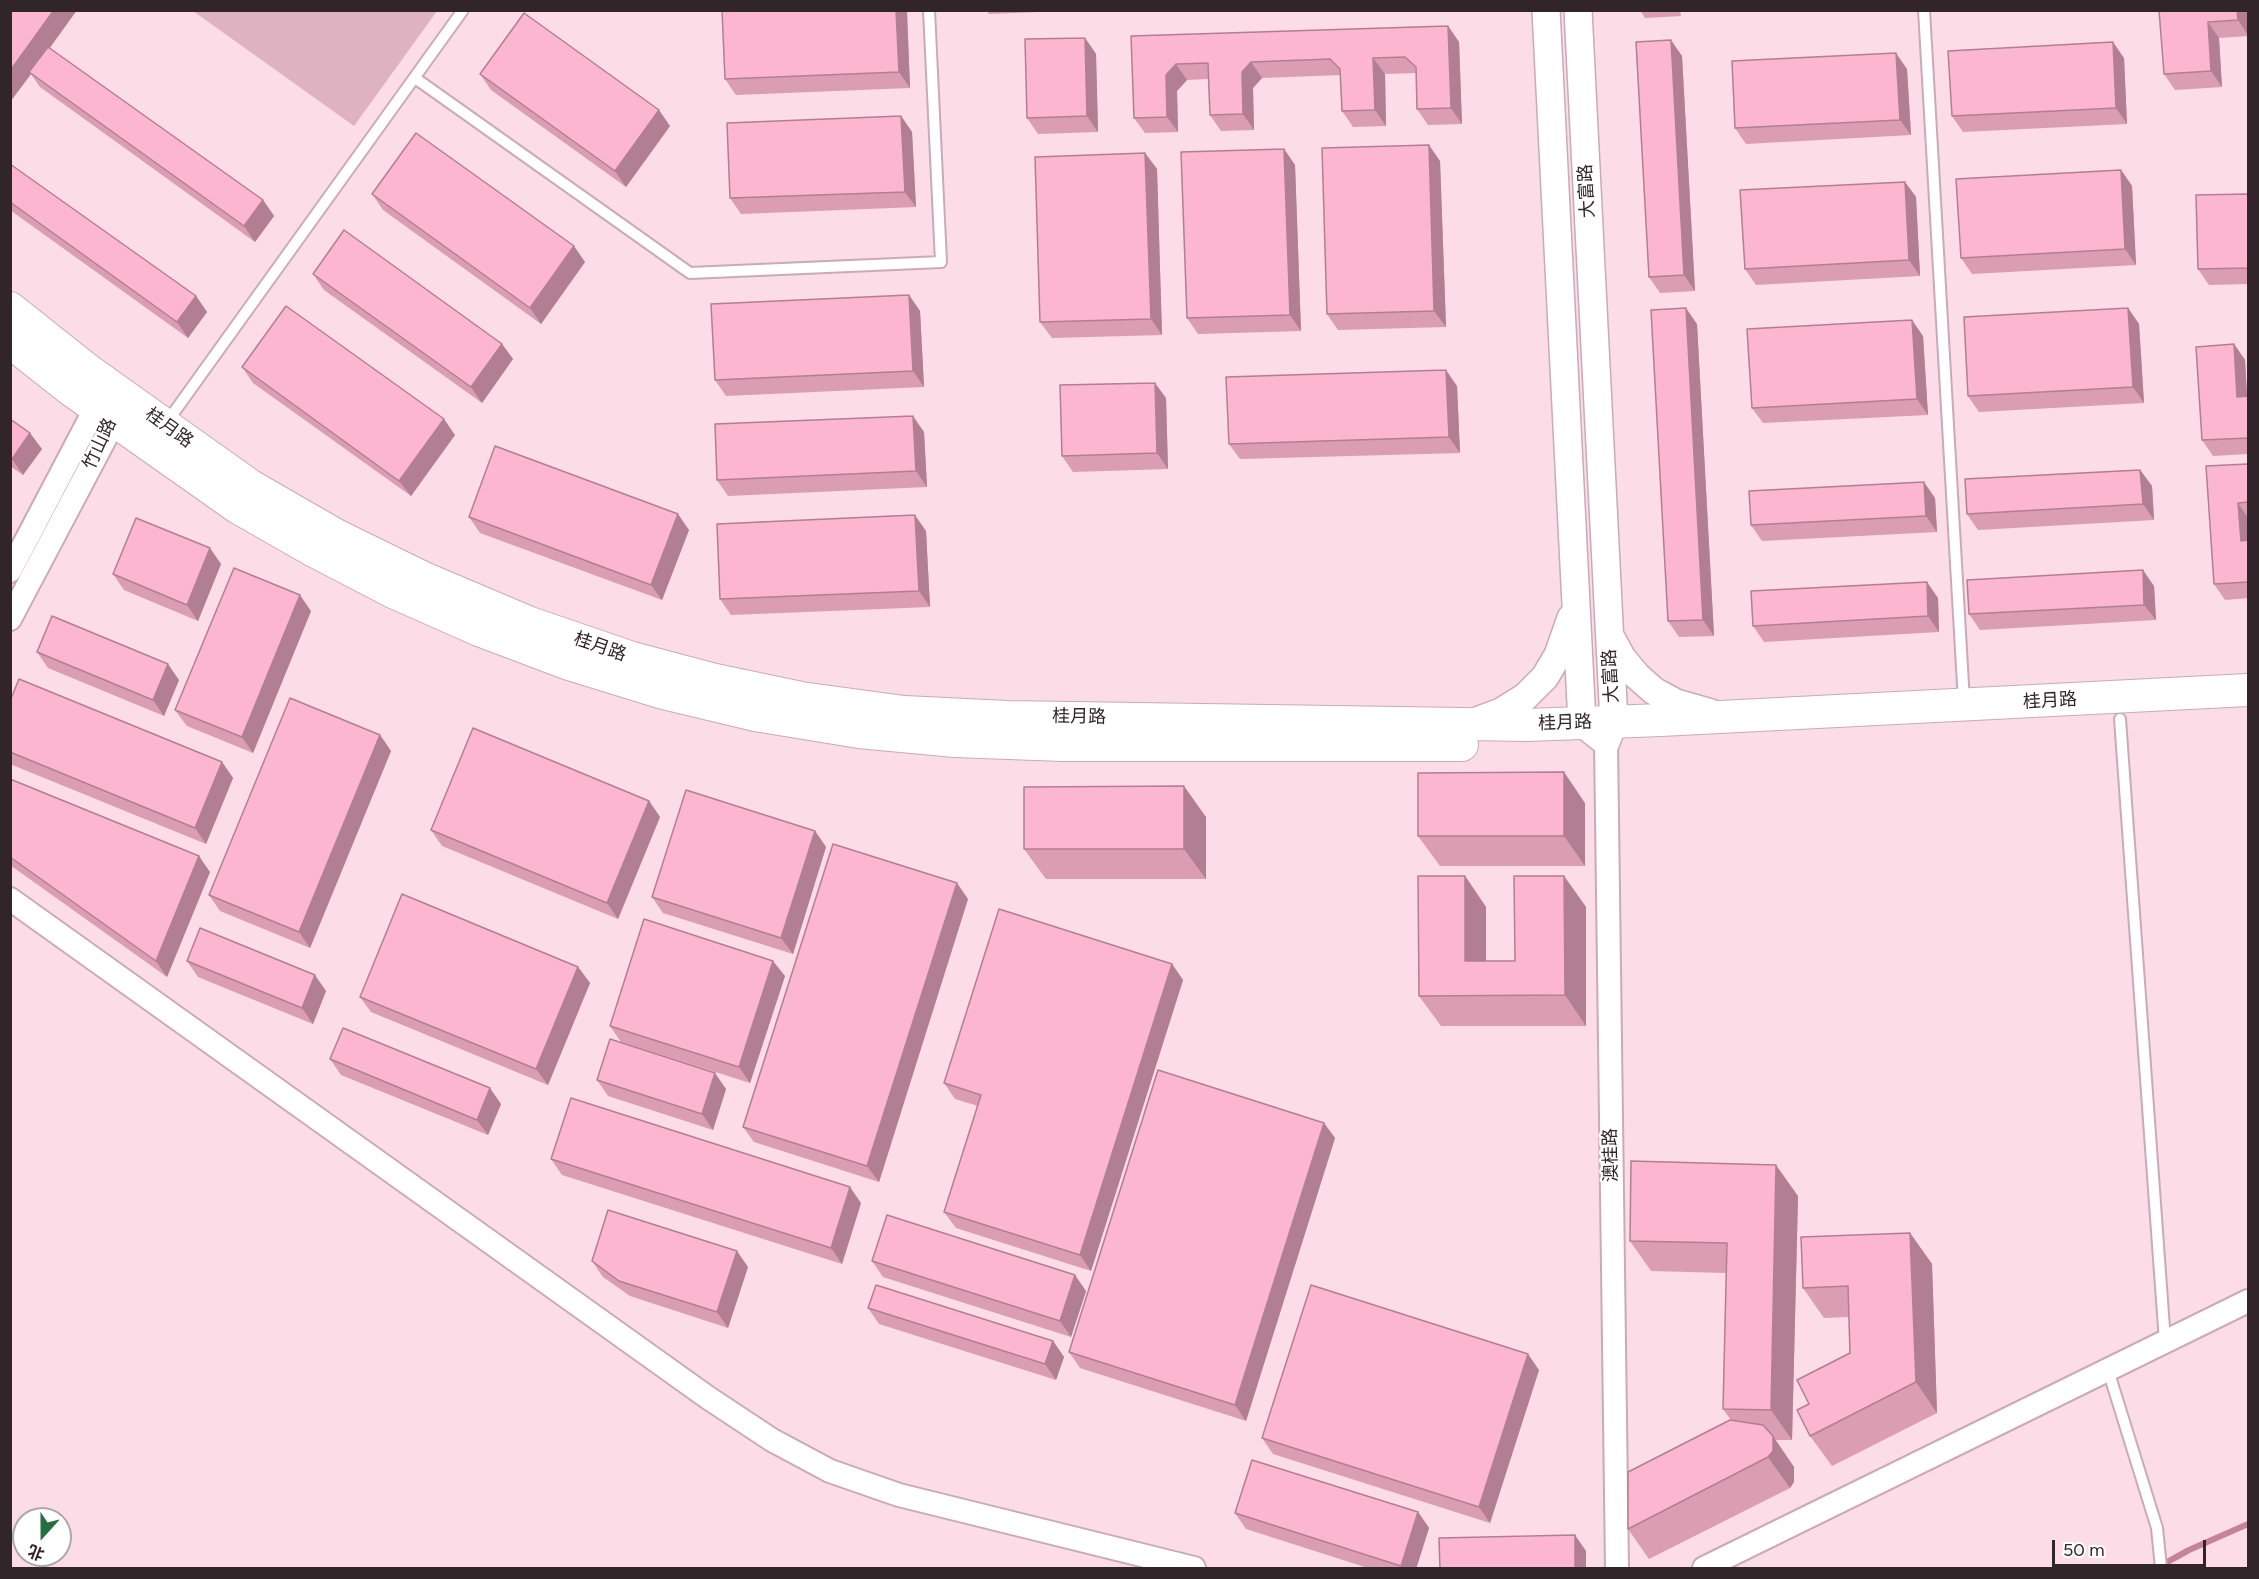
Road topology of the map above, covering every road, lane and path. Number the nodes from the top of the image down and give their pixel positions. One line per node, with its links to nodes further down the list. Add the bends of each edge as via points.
1 (464, 10): 6 (lane)
2 (929, 10): 6 (lane, via 941,262 690,273)
3 (1546, 10): 12 (street, 大富路)
4 (1578, 10): 11 (street, 大富路)
5 (1924, 10): 18 (lane)
6 (415, 78): 10 (lane)
7 (10, 308): 9 (main road, 桂月路)
8 (10, 342): 9 (main road, 桂月路)
9 (109, 406): 10 (main road, 桂月路); 13 (street, 竹山路); 15 (street, 竹山路); 24 (main road, 桂月路, via 237,507 393,592 569,664 663,693 755,715 891,735 1063,745 1529,745)
10 (165, 425): 22 (main road, 桂月路, via 251,486 336,535 426,579 530,623 715,681 904,712)
11 (1604, 536): 12 (street); 16 (street, 大富路)
12 (1572, 537): 14 (street, 大富路)
13 (10, 571)
14 (1576, 596): 22 (street, via 1565,637 1545,677 1525,698 1501,712); 23 (street, 大富路)
15 (10, 619)
16 (1609, 634): 20 (street, via 1622,658 1654,691 1702,712); 24 (street, 大富路)
17 (2248, 690): 18 (main road, 桂月路)
18 (1964, 705): 20 (main road, 桂月路)
19 (2248, 712): 21 (main road, 桂月路)
20 (1730, 717): 24 (main road, 桂月路)
21 (2120, 718): 24 (main road, 桂月路); 27 (lane)
22 (1469, 723): 23 (main road, 桂月路)
23 (1582, 723): 24 (main road, 桂月路)
24 (1610, 732): 30 (street, 澳桂路)
25 (10, 899): 29 (street, via 772,1440 830,1471 899,1495)
26 (2248, 1301): 27 (street)
27 (2165, 1342): 28 (street)
28 (2108, 1370): 31 (street); 32 (lane, via 2157,1528)
29 (1194, 1569)
30 (1617, 1569)
31 (1704, 1569)
32 (2161, 1569)

